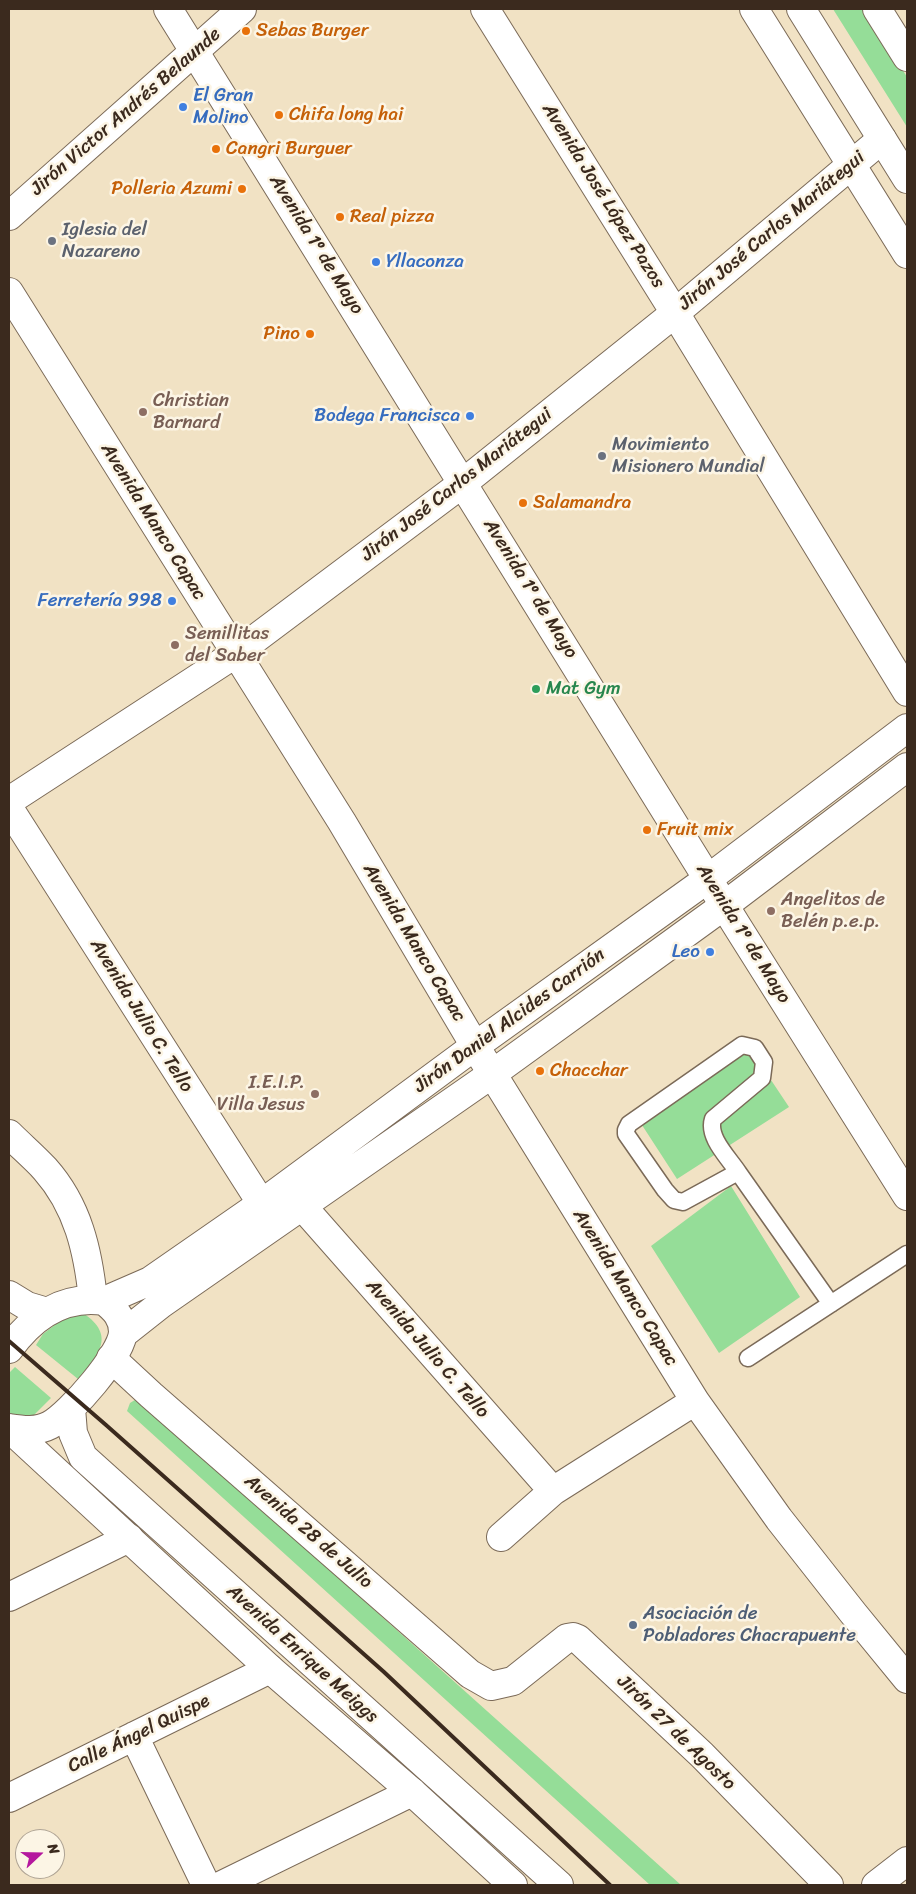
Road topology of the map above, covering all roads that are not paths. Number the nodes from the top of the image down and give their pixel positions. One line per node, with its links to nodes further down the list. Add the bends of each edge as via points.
1 (168, 9): 7 (main road, Avenida 1º de Mayo)
2 (242, 9): 7 (main road, Jirón Victor Andrés Belaunde)
3 (485, 9): 15 (main road, Avenida José López Pazos)
4 (754, 9): 10 (main road)
5 (801, 9): 9 (main road)
6 (877, 9): 8 (main road)
7 (195, 51): 12 (main road, Jirón Victor Andrés Belaunde); 16 (main road, Avenida 1º de Mayo)
8 (907, 57)
9 (882, 139): 10 (main road, Jirón José Carlos Mariátegui); 11 (main road)
10 (852, 164): 13 (main road); 15 (main road, Jirón José Carlos Mariátegui)
11 (907, 179)
12 (9, 216)
13 (907, 254)
14 (9, 292): 17 (main road, Avenida Manco Capac)
15 (676, 313): 16 (main road, Jirón José Carlos Mariátegui); 18 (main road, Avenida José López Pazos)
16 (463, 483): 17 (main road, Jirón José Carlos Mariátegui); 23 (main road, Avenida 1º de Mayo)
17 (235, 654): 21 (main road, Jirón José Carlos Mariátegui); 25 (main road, Avenida Manco Capac, via 342,822)
18 (907, 692)
19 (907, 728): 23 (main road, Jirón Daniel Alcides Carrión)
20 (907, 766): 24 (main road, Jirón Daniel Alcides Carrión)
21 (9, 800)
22 (9, 808): 31 (main road, Avenida Julio C. Tello)
23 (709, 878): 24 (main road, Avenida 1º de Mayo); 25 (main road, Jirón Daniel Alcides Carrión)
24 (725, 905): 26 (main road, Jirón Daniel Alcides Carrión); 29 (main road, Avenida 1º de Mayo)
25 (475, 1046): 26 (main road, Avenida Manco Capac); 31 (main road, Jirón Daniel Alcides Carrión)
26 (492, 1074): 30 (main road, Jirón Daniel Alcides Carrión); 41 (main road, Avenida Manco Capac)
27 (9, 1134): 34 (main road, via 45,1169 61,1191 75,1218)
28 (738, 1172): 28 (lane, via 713,1135 711,1126 713,1119 762,1078 764,1062 760,1055 755,1048 742,1045 629,1124 626,1130 646,1164 674,1200 683,1202); 35 (lane)
29 (907, 1196)
30 (302, 1206): 31 (main road, Jirón Daniel Alcides Carrión); 46 (main road, Avenida Julio C. Tello)
31 (268, 1214): 34 (main road, Jirón Daniel Alcides Carrión, via 150,1281); 37 (main road, Jirón Daniel Alcides Carrión)
32 (907, 1254): 35 (lane)
33 (9, 1295): 36 (main road, via 27,1306)
34 (98, 1300): 36 (main road, Jirón Daniel Alcides Carrión, via 77,1300); 37 (main road, via 118,1314)
35 (831, 1304): 40 (lane)
36 (47, 1312): 38 (main road, Jirón Daniel Alcides Carrión)
37 (123, 1334): 39 (main road)
38 (11, 1338)
39 (111, 1358): 42 (main road); 52 (main road, Avenida 28 de Julio, via 470,1674 491,1686)
40 (748, 1358)
41 (695, 1401): 46 (main road); 51 (main road, Avenida Manco Capac, via 780,1519)
42 (71, 1408): 43 (main road, via 49,1425 36,1430); 44 (main road, Avenida Enrique Meiggs, via 72,1433)
43 (9, 1428): 45 (main road, Avenida Enrique Meiggs)
44 (83, 1457): 45 (main road, via 70,1455 64,1459 61,1465); 60 (main road, Avenida Enrique Meiggs)
45 (64, 1478): 48 (main road, Avenida Enrique Meiggs)
46 (553, 1491): 47 (main road)
47 (501, 1537)
48 (129, 1538): 49 (main road); 50 (main road, Avenida Enrique Meiggs)
49 (9, 1597)
50 (270, 1669): 53 (main road, Calle Ángel Quispe); 55 (main road, Avenida Enrique Meiggs)
51 (907, 1679)
52 (513, 1681): 61 (main road, Jirón 27 de Agosto, via 567,1638 578,1639 702,1755)
53 (134, 1736): 54 (main road, Calle Ángel Quispe); 57 (main road)
54 (11, 1790)
55 (412, 1792): 58 (main road); 59 (main road, Avenida Enrique Meiggs)
56 (907, 1861): 62 (main road)
57 (206, 1885)
58 (222, 1885)
59 (513, 1885)
60 (559, 1885)
61 (828, 1885)
62 (876, 1885)

